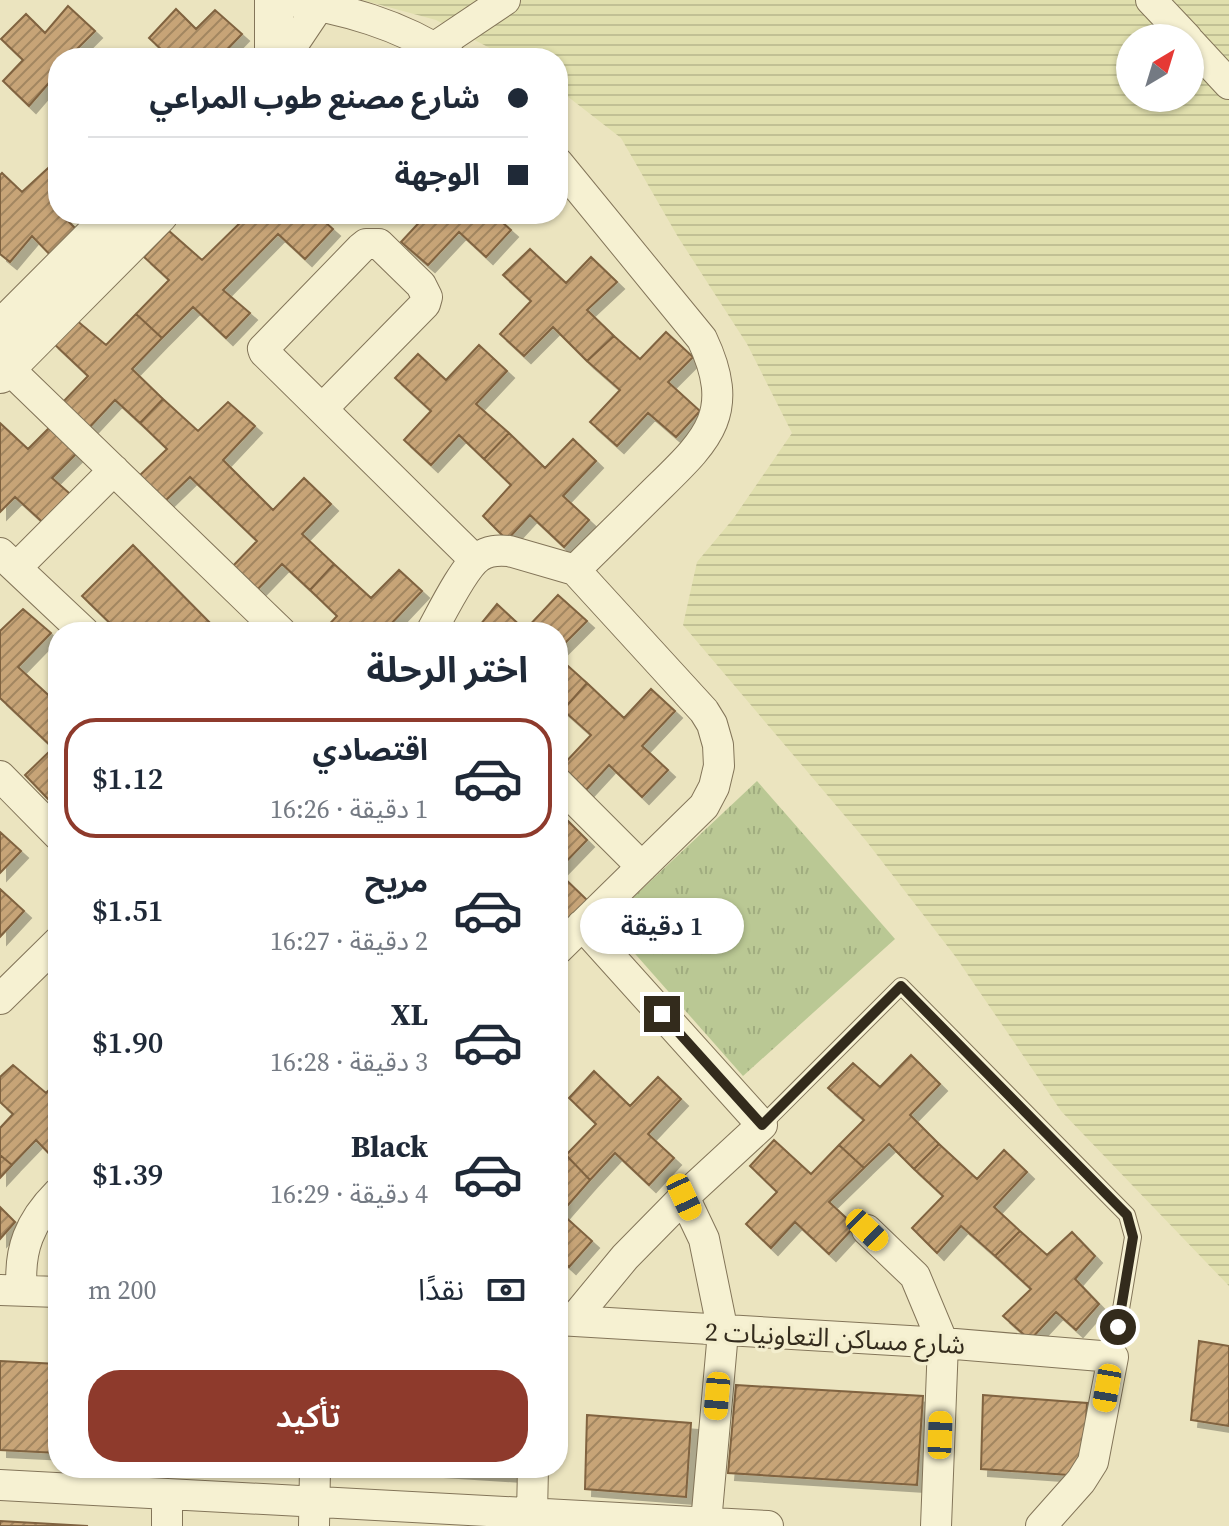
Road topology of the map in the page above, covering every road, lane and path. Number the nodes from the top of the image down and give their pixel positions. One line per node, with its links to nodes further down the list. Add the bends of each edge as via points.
1 (274, 0): 7 (street)
2 (284, 0): 5 (street)
3 (505, 0): 10 (street)
4 (1151, 0): 6 (street)
5 (321, 3): 8 (street); 9 (street, via 378,21)
6 (1173, 24)
7 (274, 48)
8 (291, 48)
9 (435, 48)
10 (448, 48)
11 (1204, 57): 12 (street)
12 (1229, 84)
13 (568, 175): 21 (street, via 702,339 715,366 718,395 712,424 697,450)
14 (108, 224): 16 (street)
15 (148, 224): 16 (street)
16 (2, 357): 18 (street)
17 (322, 409): 17 (street, via 263,349 361,248 379,244 421,285 425,304); 20 (street)
18 (114, 470): 19 (street); 23 (street)
19 (8, 560): 22 (street)
20 (475, 560): 21 (street, via 500,550); 24 (street)
21 (575, 570): 28 (street, via 704,711 718,745 719,766 704,806)
22 (73, 622)
23 (271, 622)
24 (437, 622)
25 (0, 776): 27 (street)
26 (568, 793): 28 (street)
27 (48, 825)
28 (642, 867): 29 (street)
29 (582, 925): 30 (street); 33 (street)
30 (568, 939)
31 (48, 952): 32 (street)
32 (0, 999)
33 (762, 1125): 34 (street); 43 (lane, via 901,986 1127,1215 1133,1237)
34 (684, 1197): 39 (street); 41 (street, via 704,1239)
35 (48, 1205): 37 (street, via 26,1239)
36 (867, 1230): 42 (street, via 915,1276)
37 (11, 1290): 38 (street)
38 (48, 1292)
39 (568, 1318)
40 (568, 1320): 41 (street, شارع مساكن التعاونيات 2)
41 (723, 1332): 42 (street, شارع مساكن التعاونيات 2); 51 (street)
42 (943, 1343): 43 (street, شارع مساكن التعاونيات 2); 54 (street)
43 (1113, 1357): 55 (street, via 1093,1462)
44 (315, 1478): 49 (street)
45 (533, 1478): 48 (street)
46 (0, 1485): 47 (street)
47 (156, 1485): 49 (street); 52 (street)
48 (532, 1513): 49 (street); 50 (street)
49 (314, 1514)
50 (563, 1520): 51 (street)
51 (706, 1523): 53 (street)
52 (167, 1526)
53 (768, 1526)
54 (936, 1526)
55 (1041, 1526)

